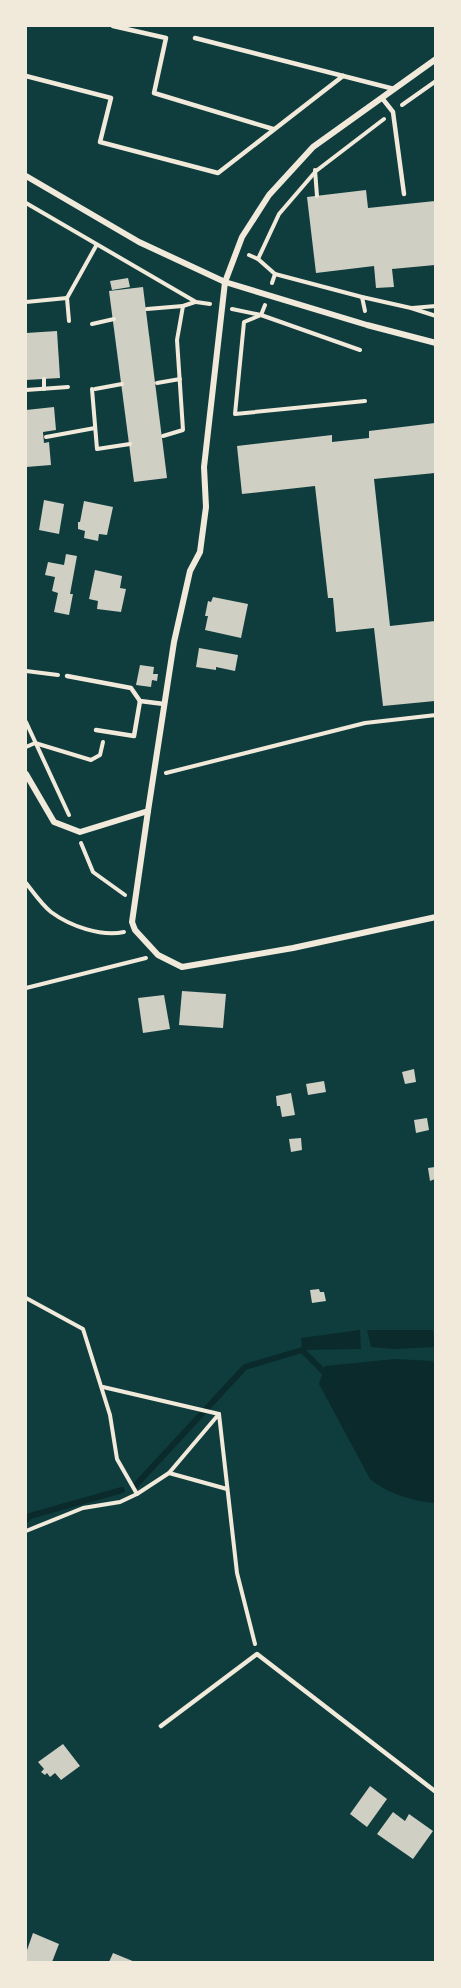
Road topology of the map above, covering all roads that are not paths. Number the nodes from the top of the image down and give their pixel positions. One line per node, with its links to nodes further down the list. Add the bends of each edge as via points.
1 (112, 26): 8 (lane, via 166,38 154,93)
2 (195, 38): 5 (lane)
3 (435, 59): 6 (street)
4 (26, 76): 8 (lane, via 111,98 100,142 218,173)
5 (343, 76): 6 (lane); 8 (lane)
6 (394, 89): 7 (street)
7 (382, 98): 10 (lane, via 393,112); 11 (street, via 313,147 269,195 242,237)
8 (273, 129)
9 (26, 176): 11 (street, via 139,242)
10 (404, 194)
11 (225, 282): 12 (street); 15 (street, via 204,467 206,507 200,552 190,571)
12 (435, 343)
13 (67, 676): 14 (lane, via 130,688)
14 (140, 701): 15 (lane); 16 (lane, via 134,736)
15 (164, 704): 18 (street)
16 (96, 730)
17 (26, 774): 18 (street, via 54,822 80,832)
18 (148, 811): 19 (street, via 132,922 158,956 182,968)
19 (435, 917)
20 (161, 1726): 21 (lane, via 257,1653)
21 (435, 1792)

